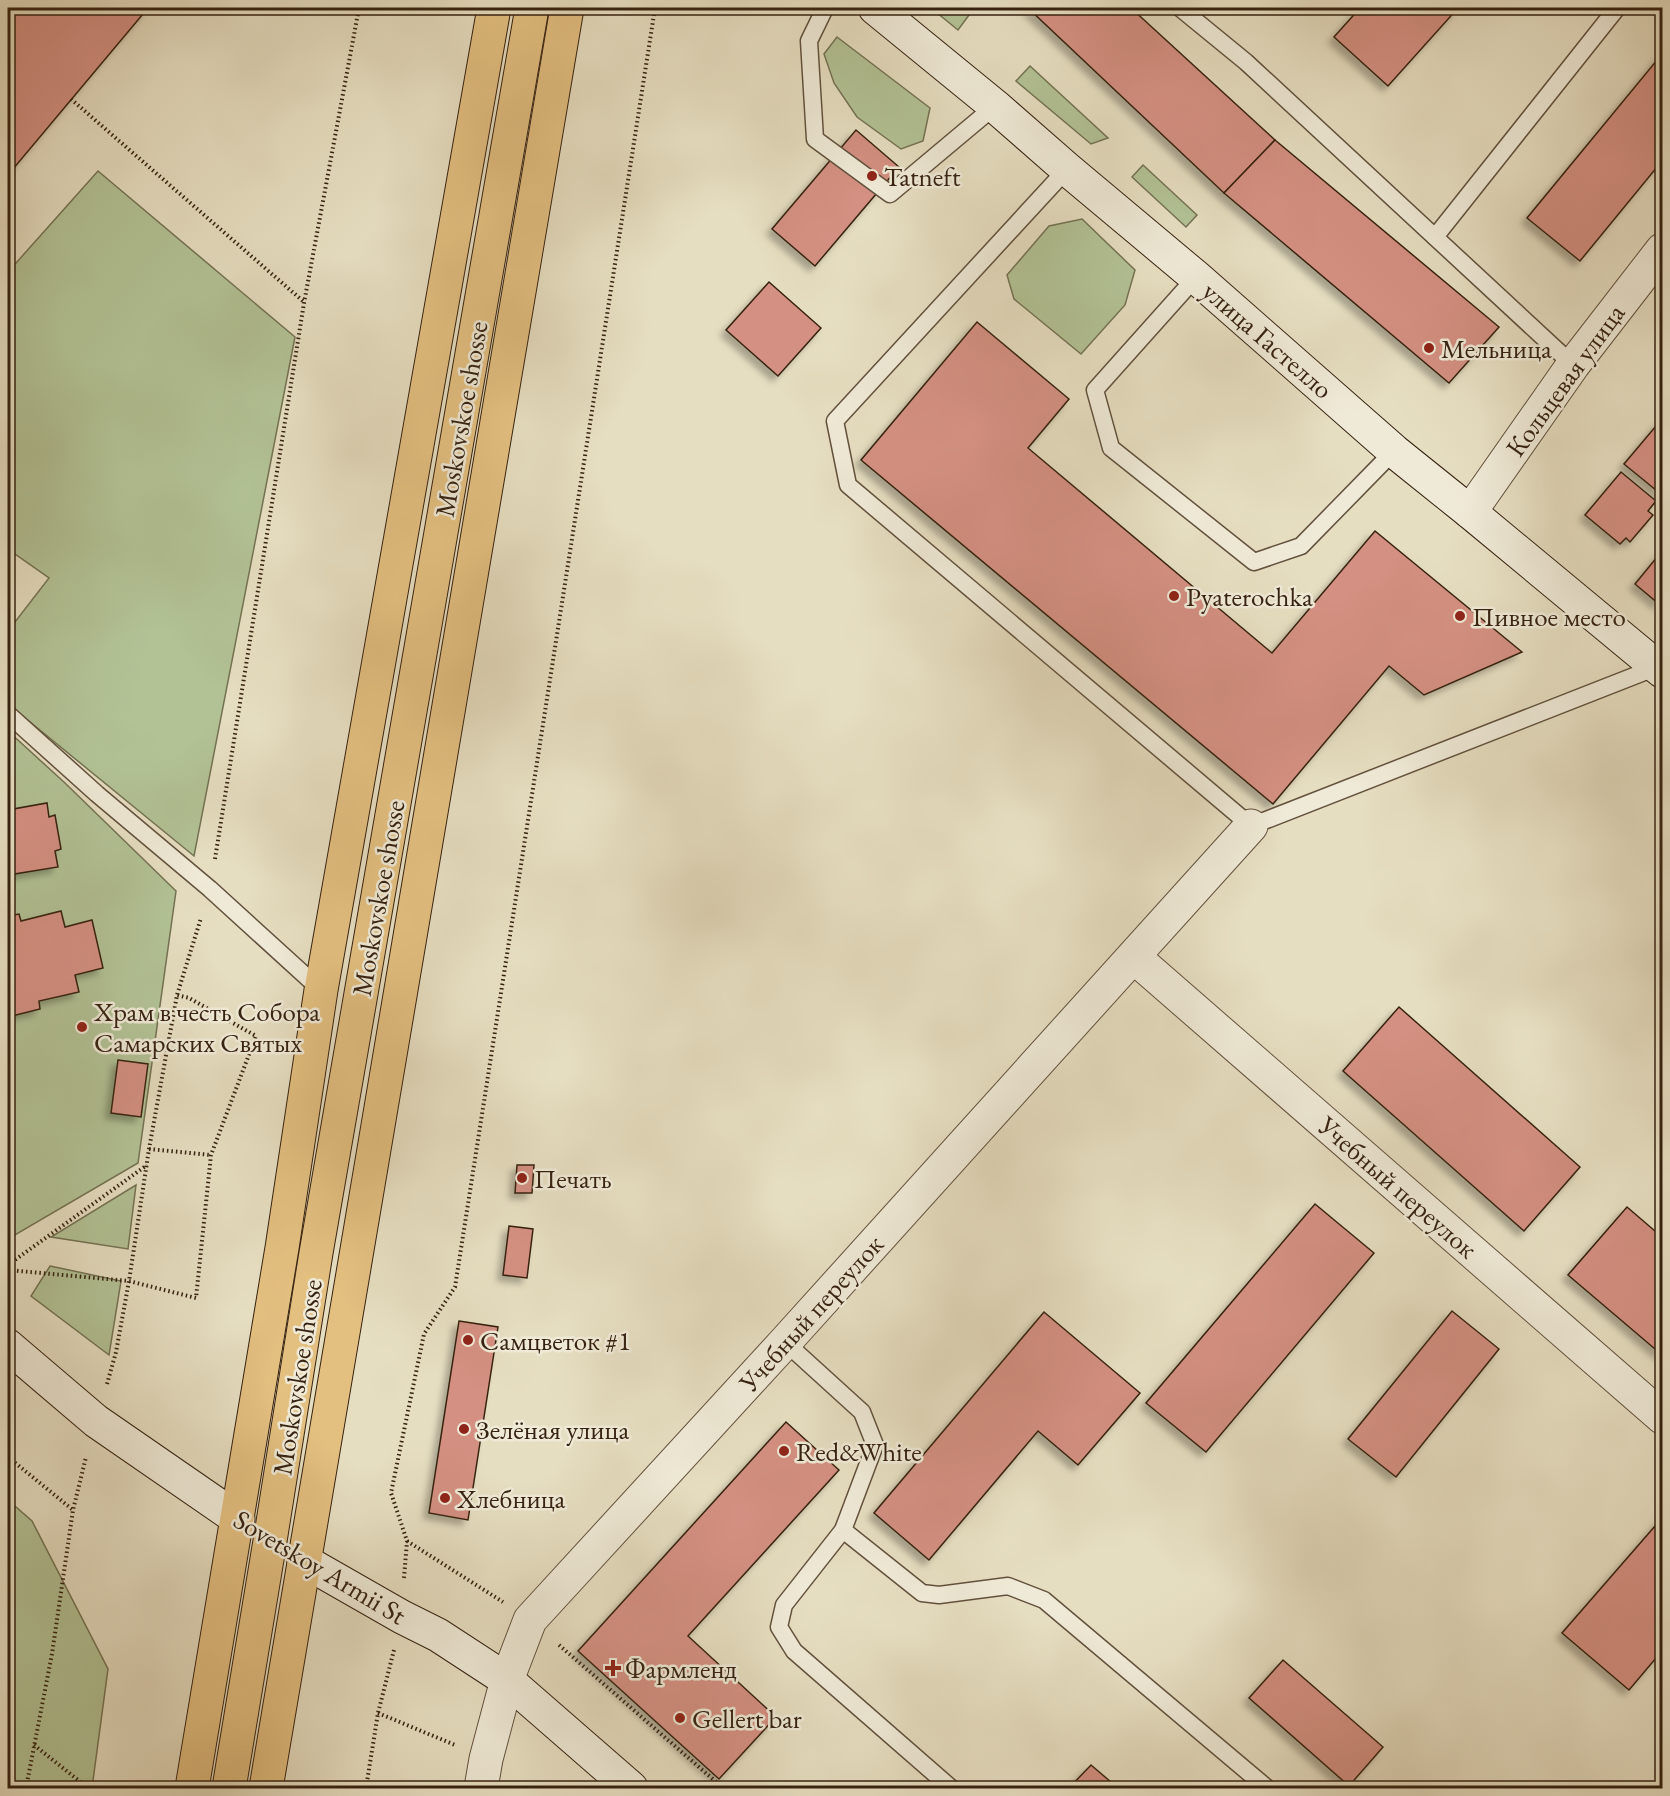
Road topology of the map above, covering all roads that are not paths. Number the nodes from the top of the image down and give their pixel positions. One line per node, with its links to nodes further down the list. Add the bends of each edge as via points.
1 (494, 8): 20 (main road, Moskovskoe shosse)
2 (532, 8): 26 (main road, Moskovskoe shosse, via 318,1242)
3 (567, 8): 27 (main road, Moskovskoe shosse)
4 (825, 8): 8 (lane, via 809,41 815,139 890,194)
5 (875, 8): 8 (street, улица Гастелло)
6 (1180, 8): 10 (lane, via 1246,62)
7 (1617, 8): 10 (lane)
8 (995, 106): 9 (street, улица Гастелло)
9 (1067, 169): 12 (street, улица Гастелло); 18 (lane, via 835,421 848,485)
10 (1435, 237): 13 (lane)
11 (1662, 250): 13 (street, Кольцевая улица)
12 (1196, 278): 14 (street, улица Гастелло); 14 (lane, via 1095,390 1111,448 1254,562 1301,546)
13 (1573, 365): 15 (street, Кольцевая улица)
14 (1394, 451): 15 (street, улица Гастелло)
15 (1470, 512): 16 (street, улица Гастелло)
16 (1660, 669): 18 (lane)
17 (8, 714): 20 (lane)
18 (1251, 826): 19 (street, Учебный переулок)
19 (1134, 957): 21 (street, Учебный переулок); 23 (street, Учебный переулок)
20 (321, 990): 24 (main road, Moskovskoe shosse)
21 (785, 1342): 25 (lane, via 862,1412 875,1445); 28 (street, Учебный переулок, via 530,1620)
22 (8, 1346): 24 (street, Sovetskoy Armii St, via 96,1421)
23 (1662, 1417)
24 (238, 1519): 26 (main road, Sovetskoy Armii St); 29 (main road, Moskovskoe shosse)
25 (843, 1530): 34 (lane, via 784,1605 779,1627 794,1651); 35 (lane, via 922,1593 939,1595 1008,1586 1044,1600)
26 (270, 1541): 27 (main road, Sovetskoy Armii St); 30 (main road, Moskovskoe shosse)
27 (304, 1561): 28 (street, Sovetskoy Armii St, via 438,1635); 31 (main road, Moskovskoe shosse)
28 (507, 1680): 32 (street, Учебный переулок); 33 (street, Sovetskoy Armii St)
29 (192, 1788)
30 (229, 1788)
31 (266, 1788)
32 (481, 1788)
33 (631, 1788)
34 (951, 1788)
35 (1267, 1788)

